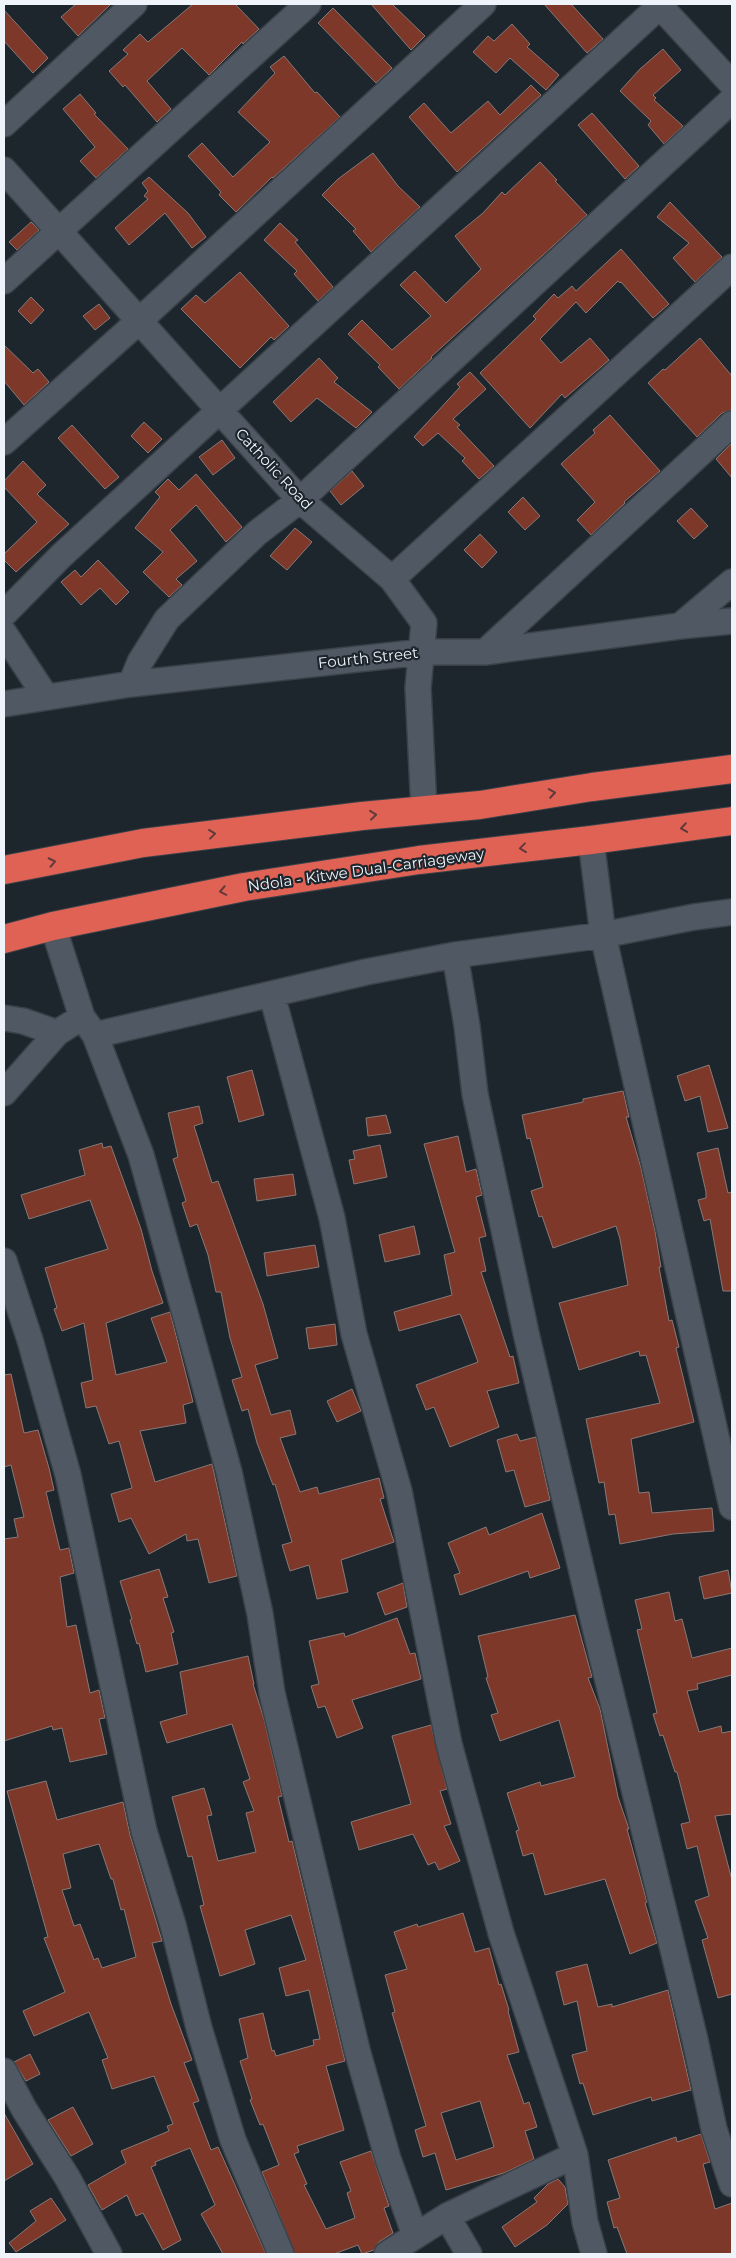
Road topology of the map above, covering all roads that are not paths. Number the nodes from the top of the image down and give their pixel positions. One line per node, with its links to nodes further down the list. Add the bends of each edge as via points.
1 (134, 4): 7 (street)
2 (308, 4): 9 (street)
3 (483, 4): 12 (street)
4 (660, 4): 5 (street); 13 (street)
5 (732, 84)
6 (732, 100): 16 (street)
7 (4, 124)
8 (4, 170): 9 (street, Catholic Road)
9 (59, 231): 11 (street); 12 (street, Catholic Road)
10 (732, 267): 17 (street)
11 (4, 281)
12 (138, 321): 13 (street, Catholic Road); 15 (street)
13 (220, 410): 16 (street, Catholic Road); 19 (street, via 61,556)
14 (732, 424): 24 (street)
15 (4, 442)
16 (300, 500): 17 (street, Catholic Road); 25 (street, via 257,533 167,619 140,662)
17 (392, 580): 23 (street, Catholic Road, via 424,623)
18 (732, 582): 21 (street)
19 (4, 614)
20 (732, 621): 21 (street, Fourth Street)
21 (680, 626): 24 (street, Fourth Street)
22 (4, 633): 26 (street)
23 (422, 652): 24 (street, Fourth Street); 25 (street, Fourth Street); 29 (street, Catholic Road, via 418,688)
24 (484, 652)
25 (131, 684): 26 (street, Fourth Street)
26 (46, 697): 27 (street, Fourth Street)
27 (4, 704)
28 (732, 769): 29 (highway, one-way to 28)
29 (424, 810): 32 (highway, one-way to 29, via 142,843)
30 (732, 821): 31 (highway, Ndola - Kitwe Dual-Carriageway, one-way to 31)
31 (591, 840): 34 (highway, Ndola - Kitwe Dual-Carriageway, one-way to 34, via 419,860 244,887); 35 (street)
32 (4, 870)
33 (732, 912): 35 (street)
34 (53, 926): 36 (highway, Ndola - Kitwe Dual-Carriageway); 40 (street)
35 (603, 936): 37 (street); 44 (street)
36 (4, 938)
37 (454, 955): 38 (street); 47 (street, via 475,1094 526,1332 714,2129)
38 (272, 995): 40 (street); 46 (street, via 332,1218 354,1334 399,1491 449,1744 502,1933)
39 (4, 1018): 41 (street)
40 (88, 1026): 41 (street); 49 (street, via 141,1155 229,1472 260,1614 272,1693 357,2050 388,2159)
41 (57, 1033): 42 (street)
42 (4, 1093)
43 (4, 1261): 51 (street, via 68,1475 144,1831 233,2140)
44 (732, 1507)
45 (4, 2071): 50 (street)
46 (575, 2155): 48 (street); 54 (street, via 585,2222)
47 (732, 2184)
48 (447, 2216): 49 (street); 53 (street)
49 (415, 2235): 52 (street)
50 (109, 2254)
51 (281, 2254)
52 (387, 2254)
53 (469, 2254)
54 (594, 2254)

